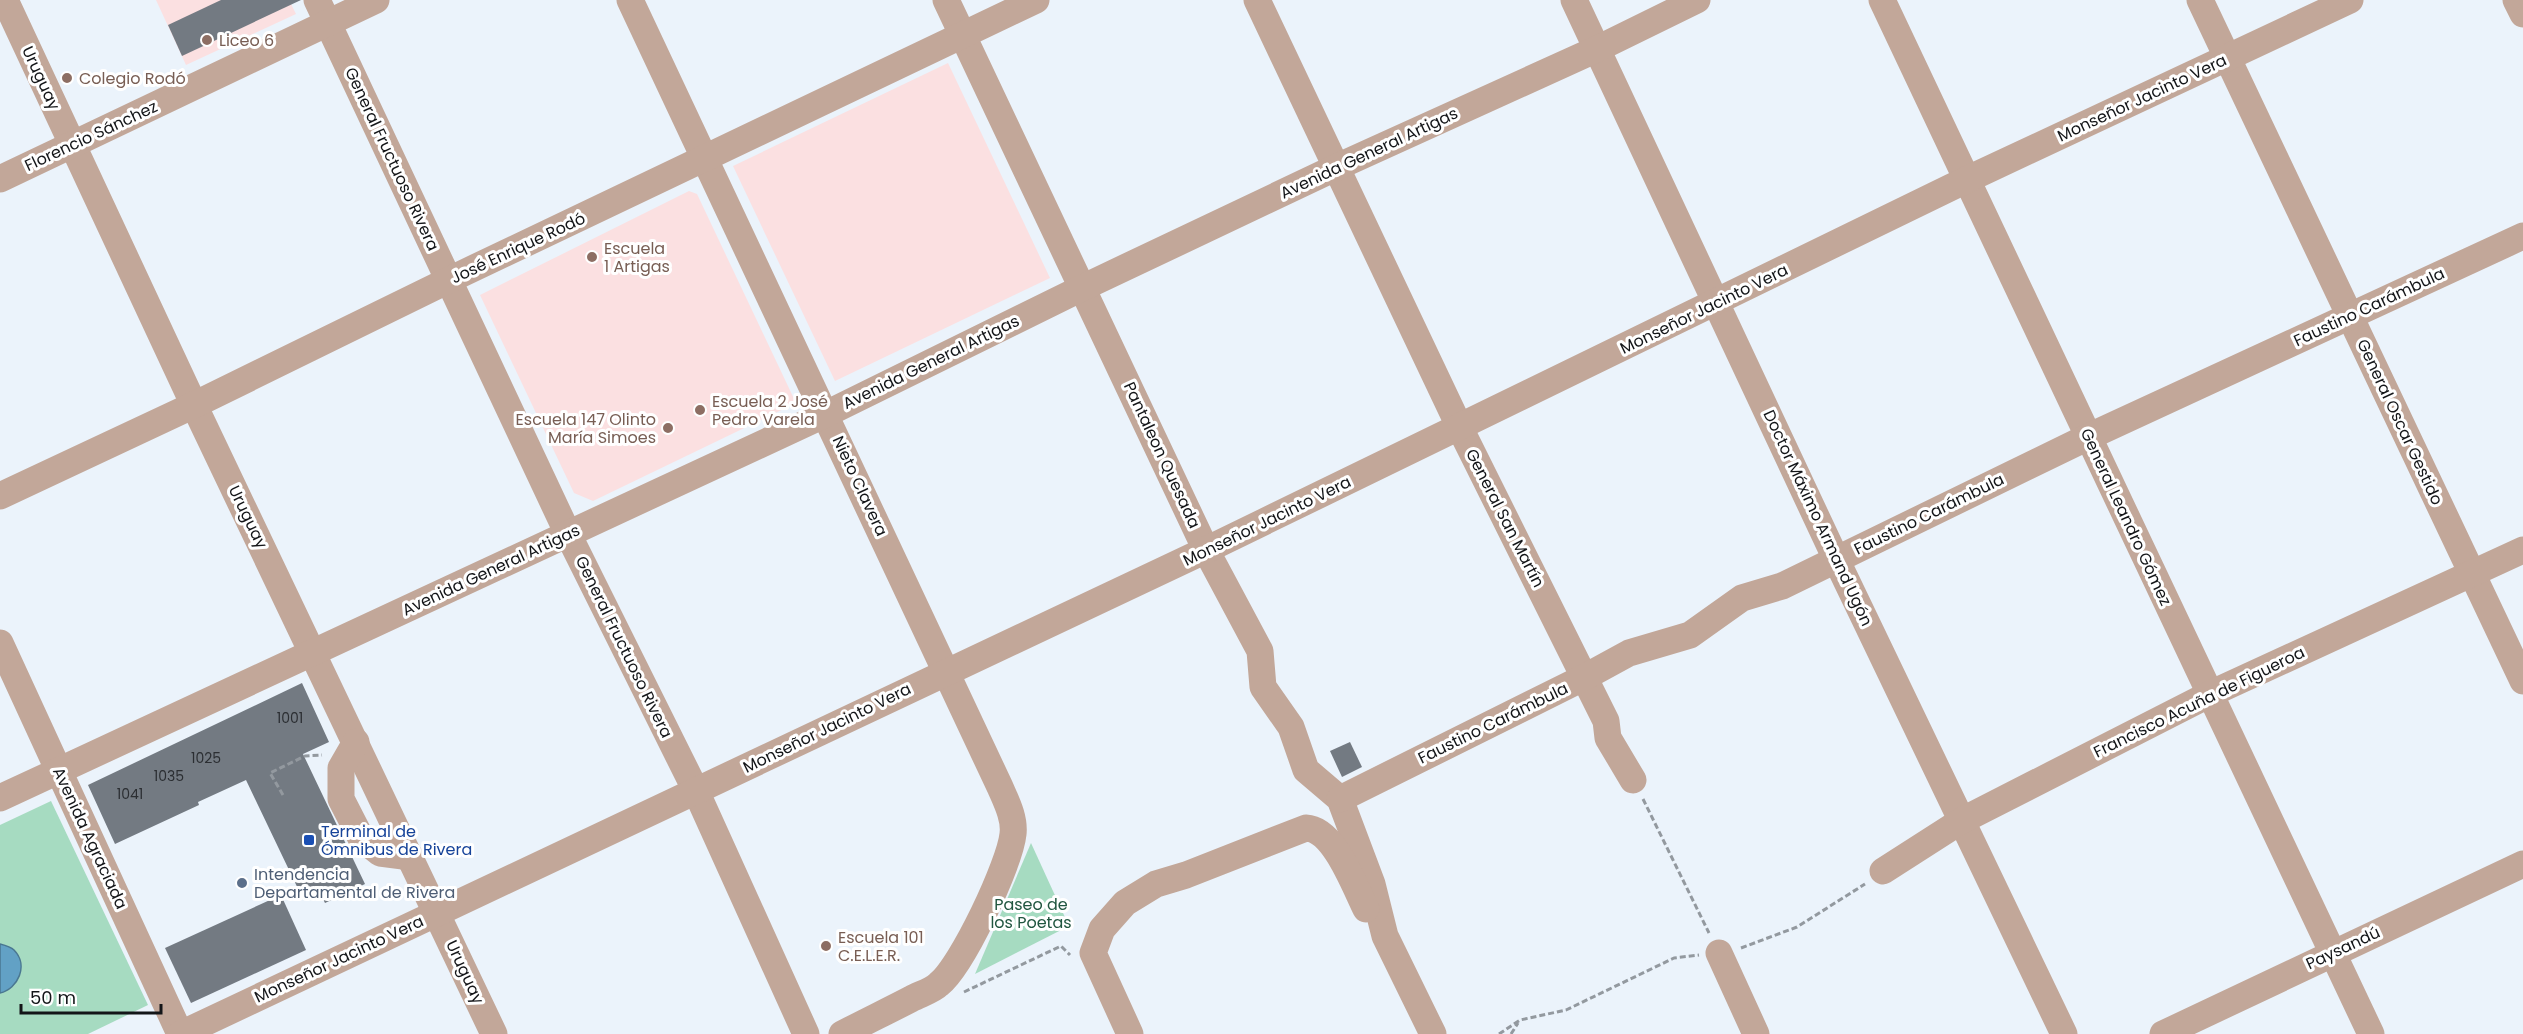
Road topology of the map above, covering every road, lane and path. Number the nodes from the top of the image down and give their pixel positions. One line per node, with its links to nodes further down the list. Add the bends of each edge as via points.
1 (5, 0): 18 (street, Uruguay)
2 (376, 0): 13 (street, Florencio Sánchez)
3 (630, 0): 19 (street, Nieto Clavera)
4 (946, 0): 15 (street, Pantaleon Quesada)
5 (1036, 0): 15 (street, José Enrique Rodó)
6 (1257, 0): 20 (street, General San Martín)
7 (1574, 0): 16 (street, Doctor Máximo Armand Ugón)
8 (1697, 0): 16 (street, Avenida General Artigas)
9 (1882, 0): 22 (street, General Leandro Gómez)
10 (2200, 0): 17 (street, General Oscar Gestido)
11 (2350, 0): 17 (street, Monseñor Jacinto Vera)
12 (2516, 0): 14 (street)
13 (322, 11): 18 (street, Florencio Sánchez); 24 (street, General Fructuoso Rivera)
14 (2523, 14)
15 (963, 35): 19 (street, José Enrique Rodó); 25 (street, Pantaleon Quesada)
16 (1597, 50): 20 (street, Avenida General Artigas); 26 (street, Doctor Máximo Armand Ugón)
17 (2228, 59): 22 (street, Monseñor Jacinto Vera); 27 (street, General Oscar Gestido)
18 (73, 145): 21 (street, Florencio Sánchez); 28 (street, Uruguay)
19 (704, 159): 24 (street, José Enrique Rodó); 29 (street, Nieto Clavera)
20 (1337, 167): 25 (street, Avenida General Artigas); 30 (street, General San Martín)
21 (0, 179)
22 (1966, 180): 26 (street, Monseñor Jacinto Vera); 31 (street, General Leandro Gómez)
23 (2523, 236): 27 (street, Faustino Carámbula)
24 (450, 280): 28 (street, José Enrique Rodó); 33 (street, General Fructuoso Rivera)
25 (1082, 288): 29 (street, Avenida General Artigas); 34 (street, Pantaleon Quesada)
26 (1718, 303): 30 (street, Monseñor Jacinto Vera); 36 (street, Doctor Máximo Armand Ugón)
27 (2350, 316): 31 (street, Faustino Carámbula); 37 (street, General Oscar Gestido)
28 (194, 405): 32 (street, José Enrique Rodó); 39 (street, Uruguay)
29 (826, 414): 33 (street, Avenida General Artigas); 40 (street, Nieto Clavera)
30 (1460, 428): 34 (street, Monseñor Jacinto Vera); 41 (street, General San Martín)
31 (2088, 437): 36 (street, Faustino Carámbula); 43 (street, General Leandro Gómez)
32 (0, 496)
33 (568, 534): 39 (street, Avenida General Artigas); 48 (street, General Fructuoso Rivera)
34 (1206, 550): 40 (street, Monseñor Jacinto Vera); 51 (street, Pantaleon Quesada, via 1260,651 1263,687 1291,727 1306,770)
35 (2523, 550): 37 (street, Francisco Acuña de Figueroa)
36 (1836, 559): 41 (street, Faustino Carámbula, via 1782,586 1742,598 1690,635 1629,653); 52 (street, Doctor Máximo Armand Ugón)
37 (2472, 573): 42 (street, General Oscar Gestido); 43 (street, Francisco Acuña de Figueroa)
38 (0, 643): 46 (street, Avenida Agraciada)
39 (314, 654): 44 (street, Uruguay); 46 (street, Avenida General Artigas)
40 (946, 671): 48 (street, Monseñor Jacinto Vera); 61 (street, Nieto Clavera, via 1011,812 1014,834 999,879 964,953)
41 (1585, 677): 47 (street, General San Martín, via 1606,721 1608,738); 51 (street, Faustino Carámbula)
42 (2523, 681)
43 (2210, 694): 52 (street, Francisco Acuña de Figueroa); 59 (street, General Leandro Gómez)
44 (356, 742): 53 (street, Uruguay); 53 (street, via 341,768 342,799 361,838 380,853)
45 (305, 756): 49 (path, via 270,773)
46 (59, 770): 50 (street, Avenida General Artigas); 63 (street, Avenida Agraciada)
47 (1633, 780): 60 (path)
48 (696, 791): 56 (street, Monseñor Jacinto Vera); 65 (street, General Fructuoso Rivera)
49 (283, 795)
50 (0, 798)
51 (1340, 799): 57 (street, Pantaleon Quesada, via 1372,884)
52 (1961, 821): 55 (street, Francisco Acuña de Figueroa); 72 (street, Doctor Máximo Armand Ugón)
53 (411, 857): 56 (street, Uruguay)
54 (2523, 864): 59 (street, Paysandú)
55 (1883, 871): 60 (path, via 1797,927)
56 (437, 913): 63 (street, Monseñor Jacinto Vera); 64 (street, Uruguay)
57 (1385, 936): 58 (street, via 1334,848 1314,828 1306,828 1140,893 1125,903 1102,929); 68 (street, Pantaleon Quesada)
58 (1092, 953): 61 (path, via 1077,961 1060,946 959,994); 67 (street)
59 (2332, 953): 73 (street, Paysandú); 74 (street, General Leandro Gómez)
60 (1719, 954): 62 (path, via 1674,958 1566,1011); 71 (street)
61 (939, 985): 66 (street)
62 (1520, 1020): 69 (path); 70 (path)
63 (180, 1034)
64 (494, 1034)
65 (806, 1034)
66 (842, 1034)
67 (1130, 1034)
68 (1433, 1034)
69 (1499, 1034)
70 (1510, 1034)
71 (1756, 1034)
72 (2064, 1034)
73 (2163, 1034)
74 (2371, 1034)

